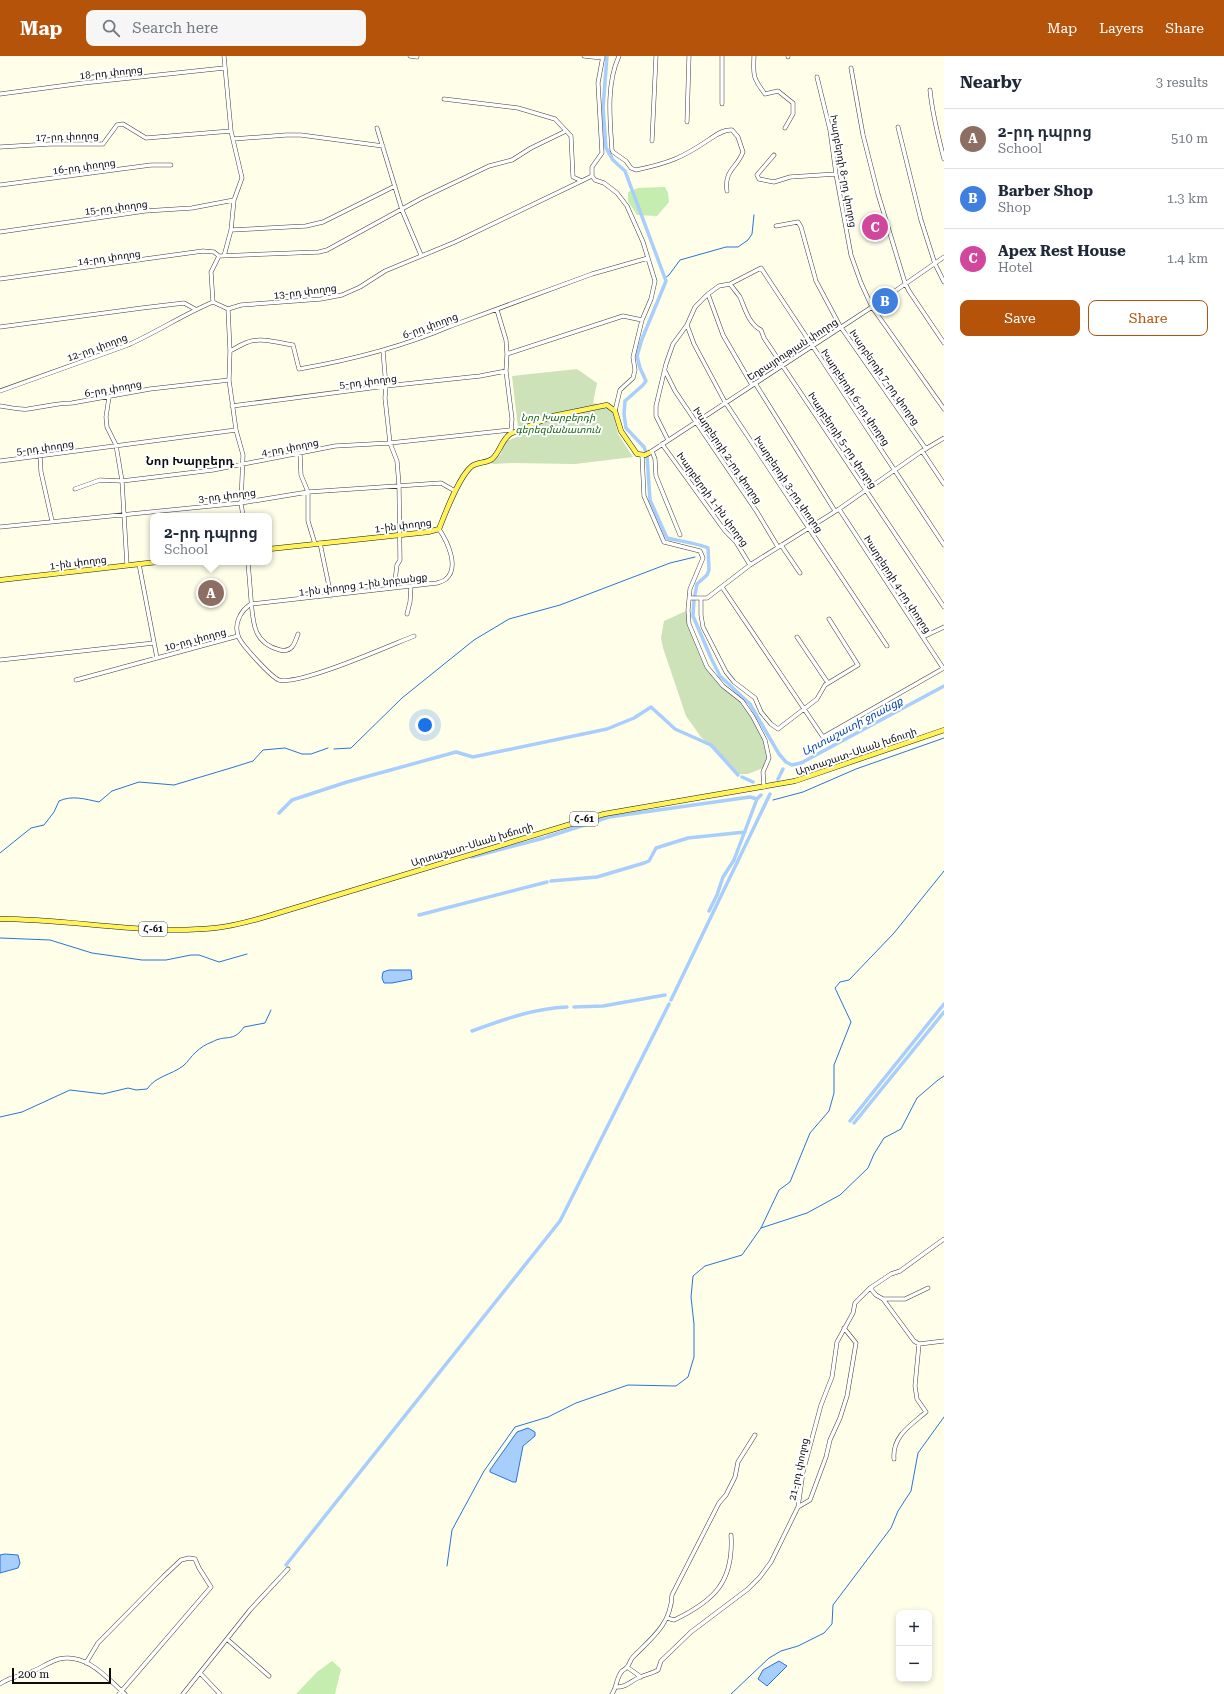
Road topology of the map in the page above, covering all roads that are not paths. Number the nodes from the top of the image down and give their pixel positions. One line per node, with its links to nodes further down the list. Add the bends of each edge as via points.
1 (224, 56): 11 (street)
2 (410, 56): 9 (street)
3 (584, 56): 10 (street)
4 (619, 56): 36 (street, via 612,77 612,150 626,161 630,168 636,170 679,158 718,134 731,130 738,137 743,152 728,174)
5 (656, 56): 25 (street)
6 (689, 56): 18 (street)
7 (722, 56): 17 (street)
8 (754, 56): 21 (street, via 755,80 765,94 778,91 793,103 793,114)
9 (417, 57)
10 (603, 57): 32 (street, via 598,83 602,153 592,167)
11 (224, 68): 15 (street, 18-րդ փողոց); 22 (street)
12 (851, 68): 50 (street, via 878,194)
13 (817, 77): 31 (street, Խարբերդի 8-րդ փողոց, via 830,130)
14 (930, 90): 29 (street, via 932,112)
15 (0, 94)
16 (444, 99): 23 (street, via 535,112 555,119)
17 (722, 104)
18 (687, 122)
19 (898, 127): 47 (street, via 921,220)
20 (377, 128): 26 (street)
21 (785, 128)
22 (231, 131): 24 (street); 27 (street, 17-րդ փողոց, via 146,138 122,124 117,125 103,144)
23 (566, 131): 33 (street, via 571,136 573,177); 38 (street, via 512,160 489,166 456,181)
24 (233, 139): 26 (street, via 301,135); 37 (street, via 242,178)
25 (652, 140)
26 (383, 146): 35 (street)
27 (0, 147)
28 (774, 155): 31 (street, via 760,170 757,175 759,179 774,182 790,177)
29 (944, 159)
30 (170, 166): 34 (street, 16-րդ փողոց, via 152,165)
31 (836, 174): 54 (street, Խարբերդի 8-րդ փողոց, via 851,255)
32 (592, 176): 33 (street, 13-րդ փողոց); 46 (street, via 617,193 627,206)
33 (582, 181): 42 (street, 13-րդ փողոց, via 455,242)
34 (0, 185)
35 (395, 186): 38 (street); 40 (street, via 322,222 306,226)
36 (727, 190)
37 (234, 200): 40 (street); 41 (street, 15-րդ փողոց, via 192,208 145,211)
38 (402, 210): 42 (street); 44 (street, via 327,250)
39 (776, 226): 60 (street, Խարբերդի 7-րդ փողոց, via 798,222 816,281)
40 (231, 230): 44 (street)
41 (0, 232)
42 (421, 255): 56 (street, 13-րդ փողոց, via 342,295 321,299 241,304)
43 (219, 256): 44 (street, 14-րդ փողոց); 48 (street, 14-րդ փողոց, via 214,252 203,251); 53 (street, via 211,272)
44 (224, 256)
45 (944, 257): 47 (street, Եղբայրության փողոց)
46 (648, 258): 57 (street, 6-րդ փողոց, via 592,274); 58 (street, via 655,281)
47 (935, 264): 49 (street); 50 (street, Եղբայրության փողոց)
48 (0, 279)
49 (944, 282)
50 (906, 283): 54 (street, Եղբայրության փողոց); 62 (street)
51 (730, 284): 52 (street, via 719,286); 63 (street, Խարբերդի 6-րդ փողոց, via 762,268); 67 (street, Խարբերդի 5-րդ փողոց, via 739,296 746,313 761,330)
52 (708, 294): 59 (street, via 695,307); 71 (street, Խարբերդի 4-րդ փողոց, via 723,335)
53 (213, 302): 55 (street); 56 (street)
54 (872, 307): 60 (street, Եղբայրության փողոց); 78 (street, Խարբերդի 8-րդ փողոց)
55 (196, 309): 61 (street, via 184,303); 73 (street, 12-րդ փողոց, via 128,345)
56 (228, 309): 64 (street)
57 (497, 310): 65 (street, 6-րդ փողոց); 66 (street, via 506,340)
58 (642, 320): 66 (street, via 623,316); 79 (street, via 633,357 635,370 632,378 620,390)
59 (687, 325): 69 (street, via 673,344); 75 (street, Խարբերդի 3-րդ փողոց, via 694,344)
60 (840, 326): 63 (street, Եղբայրության փողոց); 88 (street, Խարբերդի 7-րդ փողոց)
61 (0, 327)
62 (944, 343)
63 (812, 345): 67 (street, Եղբայրության փողոց); 95 (street, Խարբերդի 6-րդ փողոց)
64 (230, 351): 65 (street, 6-րդ փողոց, via 255,341 293,345 299,369); 70 (street)
65 (383, 351): 72 (street)
66 (507, 354): 68 (street)
67 (783, 364): 71 (street, Եղբայրության փողոց); 100 (street, Խարբերդի 5-րդ փողոց)
68 (506, 371): 72 (street, 5-րդ փողոց); 82 (street)
69 (665, 371): 80 (street, Խարբերդի 2-րդ փողոց, via 675,391); 84 (street, via 656,416)
70 (229, 380): 74 (street, 6-րդ փողոց); 77 (street)
71 (753, 384): 75 (street, Եղբայրության փողոց); 104 (street, Խարբերդի 4-րդ փողոց)
72 (386, 386): 77 (street, 5-րդ փողոց); 85 (street)
73 (0, 391)
74 (109, 397): 76 (street, 6-րդ փողոց, via 28,409); 87 (street, via 107,427)
75 (726, 402): 80 (street, Եղբայրության փողոց); 109 (street, Խարբերդի 3-րդ փողոց)
76 (0, 406)
77 (232, 406): 81 (street)
78 (944, 409)
79 (615, 411): 82 (main road, via 607,405 597,406 553,416); 91 (main road, via 620,431 637,454)
80 (696, 421): 84 (street, Եղբայրության փողոց); 115 (street, Խարբերդի 2-րդ փողոց)
81 (236, 430): 87 (street, 5-րդ փողոց); 94 (street, via 243,455)
82 (511, 432): 85 (street, 4-րդ փողոց); 101 (main road, 1-ին փողոց, via 498,453 491,460 472,466)
83 (944, 438): 88 (street)
84 (668, 440): 86 (street, Եղբայրության փողոց)
85 (390, 443): 90 (street, 4-րդ փողոց, via 335,446); 98 (street, via 397,461)
86 (662, 444): 91 (street, Եղբայրության փողոց); 121 (street, Խարբերդի 1-ին փողոց, via 725,531 736,542)
87 (116, 445): 92 (street, 5-րդ փողոց); 96 (street)
88 (926, 449): 89 (street)
89 (922, 451): 95 (street); 97 (street)
90 (300, 453): 94 (street, 4-րդ փողոց); 102 (street, via 301,475)
91 (647, 453): 112 (street, via 655,459 656,476); 128 (street, via 644,496 664,542 700,551 703,558 690,589)
92 (40, 456): 93 (street, 5-րդ փողոց); 107 (street)
93 (0, 461)
94 (242, 464): 96 (street, 4-րդ փողոց); 103 (street)
95 (896, 470): 100 (street); 114 (street, Խարբերդի 6-րդ փողոց)
96 (122, 481): 99 (street, 4-րդ փողոց, via 100,480); 106 (street)
97 (944, 484)
98 (399, 485): 101 (street, 3-րդ փողոց, via 441,483); 102 (street, 3-րդ փողոց); 111 (street)
99 (75, 488)
100 (867, 490): 104 (street); 131 (street, Խարբերդի 5-րդ փողոց)
101 (455, 491): 110 (main road, 1-ին փողոց)
102 (308, 492): 103 (street, 3-րդ փողոց); 113 (street, via 308,521)
103 (241, 503): 105 (street); 106 (street, 3-րդ փողոց)
104 (837, 510): 109 (street); 139 (street, Խարբերդի 4-րդ փողոց)
105 (243, 513)
106 (124, 515): 107 (street, 3-րդ փողոց); 119 (street)
107 (52, 521): 108 (street, 3-րդ փողոց)
108 (0, 527)
109 (809, 528): 115 (street); 141 (street, Խարբերդի 3-րդ փողոց)
110 (439, 529): 111 (main road, 1-ին փողոց); 124 (street, 1-ին փողոց 1-ին նրբանցք, via 451,552 452,570 446,578 437,583)
111 (398, 535): 113 (main road, 1-ին փողոց); 126 (street, via 400,560)
112 (680, 535)
113 (318, 544): 116 (main road, 1-ին փողոց); 127 (street)
114 (944, 545)
115 (780, 546): 121 (street); 122 (street, Խարբերդի 2-րդ փողոց)
116 (272, 549)
117 (150, 563): 118 (main road, 1-ին փողոց)
118 (138, 564): 119 (main road, 1-ին փողոց); 140 (street)
119 (127, 565): 123 (main road, 1-ին փողոց)
120 (248, 565): 130 (street)
121 (750, 565): 125 (street)
122 (800, 573)
123 (0, 580)
124 (412, 586): 126 (street, 1-ին փողոց 1-ին նրբանցք); 132 (street)
125 (722, 587): 129 (street, via 707,598); 147 (street)
126 (394, 588): 127 (street, 1-ին փողոց 1-ին նրբանցք)
127 (331, 596): 130 (street, 1-ին փողոց 1-ին նրբանցք)
128 (689, 598): 129 (street); 149 (street, via 689,624 708,667 723,686 742,701 765,740 769,758 763,772)
129 (701, 598): 147 (street, via 700,615 703,627 719,659 734,682 755,698 761,712 771,724 778,729)
130 (251, 604): 135 (street, via 252,623 262,641 270,646 288,650); 136 (street, via 240,614)
131 (944, 606)
132 (407, 614)
133 (829, 619): 146 (street, via 858,665)
134 (944, 626): 139 (street)
135 (298, 634)
136 (238, 636): 137 (street, 10-րդ փողոց, via 243,645 272,676 279,680 331,669); 142 (street, 10-րդ փողոց)
137 (414, 636)
138 (798, 637): 146 (street)
139 (923, 638): 144 (street, Խարբերդի 4-րդ փողոց)
140 (154, 643): 142 (street); 143 (street, 10-րդ փողոց)
141 (888, 646)
142 (157, 658): 145 (street, 10-րդ փողոց)
143 (0, 660)
144 (944, 668): 147 (street, via 823,737)
145 (76, 680)
146 (828, 683): 147 (street, via 817,700)
147 (804, 710)
148 (944, 730): 149 (main road, Արտաշատ-Սևան խճուղի / Հ-61, via 812,776)
149 (764, 787): 150 (main road, Արտաշատ-Սևան խճուղի / Հ-61, via 604,814 274,914 216,928 174,929)
150 (0, 919)
151 (944, 1239): 152 (street, 21-րդ փողոց, via 900,1271 890,1274)
152 (870, 1288): 154 (street); 155 (street, 21-րդ փողոց, via 855,1303 853,1313)
153 (928, 1288): 154 (street, via 905,1299)
154 (883, 1299): 157 (street, via 910,1337)
155 (844, 1328): 160 (street, 21-րդ փողոց, via 837,1342 832,1377 821,1405 803,1472); 160 (street, via 856,1343 847,1396 810,1500)
156 (944, 1341): 157 (street)
157 (919, 1344): 159 (street, via 915,1386 917,1399 926,1412 897,1440 893,1451)
158 (755, 1435): 163 (street, via 738,1462 732,1483 719,1503 672,1595)
159 (894, 1458)
160 (798, 1507): 169 (street, 21-րդ փողոց, via 771,1562 760,1577 742,1595 691,1632 661,1661 658,1670)
161 (731, 1535): 163 (street, via 731,1558 721,1584 707,1601 696,1609 674,1620)
162 (288, 1569): 164 (street, via 250,1610)
163 (667, 1618): 166 (street, via 665,1624 632,1658)
164 (228, 1640): 167 (street); 168 (street)
165 (86, 1663): 170 (street, via 61,1658 30,1673 10,1677); 172 (street, via 98,1669); 172 (street, via 98,1643 164,1576 181,1560 195,1559 211,1587)
166 (627, 1667): 169 (street); 171 (street, via 622,1671)
167 (200, 1673): 173 (street); 174 (street)
168 (269, 1676)
169 (641, 1677): 171 (street, 21-րդ փողոց, via 620,1688)
170 (0, 1684)
171 (616, 1687): 175 (street)
172 (122, 1693)
173 (183, 1694)
174 (220, 1694)
175 (612, 1694)

